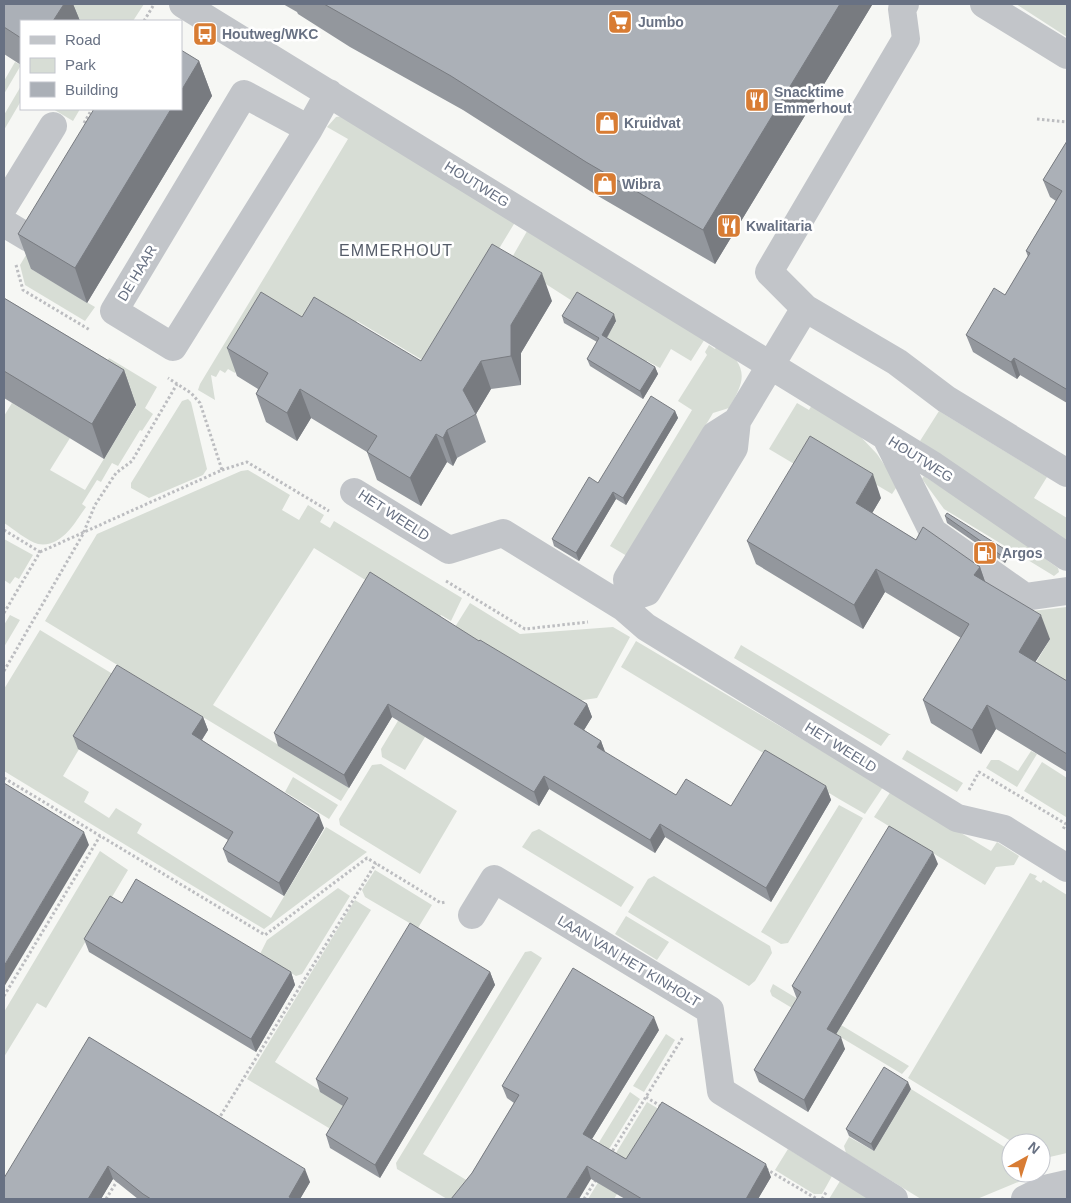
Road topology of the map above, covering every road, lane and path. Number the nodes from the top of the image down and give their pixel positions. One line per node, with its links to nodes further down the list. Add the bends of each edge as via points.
1 (155, 4): 5 (path)
2 (183, 4): 7 (street, HOUTWEG)
3 (905, 4): 15 (street, via 902,9 906,39 769,272)
4 (984, 4): 6 (street)
5 (145, 20)
6 (1067, 55)
7 (329, 93): 11 (street, DE HAAR); 17 (street, HOUTWEG)
8 (1036, 119): 9 (path)
9 (1067, 122)
10 (53, 126): 12 (street)
11 (309, 129): 11 (street, DE HAAR, via 244,94 114,311 173,347)
12 (4, 206)
13 (4, 223): 14 (street)
14 (29, 238): 16 (path, via 15,264 23,290)
15 (805, 308): 17 (street); 21 (street, via 896,362 946,399)
16 (97, 334)
17 (772, 365): 20 (street, HOUTWEG); 28 (street, via 737,421 715,435 627,579)
18 (161, 374): 19 (path)
19 (177, 384): 24 (path, via 132,461 116,473 95,506); 24 (path, via 200,403 222,470)
20 (886, 437): 26 (street, HOUTWEG); 27 (street, via 933,532 1025,597)
21 (1067, 473)
22 (354, 492): 28 (street, HET WEELD, via 449,550 503,533)
23 (4, 530): 25 (path)
24 (84, 534): 25 (path); 30 (path)
25 (40, 552): 29 (path)
26 (1067, 557)
27 (1067, 591)
28 (626, 602): 34 (street, HET WEELD, via 646,627 957,818 1004,829)
29 (4, 613)
30 (4, 671)
31 (4, 778): 32 (path)
32 (100, 836): 33 (path, via 265,935 368,858); 36 (path)
33 (376, 863): 35 (path, via 441,903 458,902); 40 (path, via 217,1122)
34 (1067, 868)
35 (473, 913): 37 (street, LAAN VAN HET KINHOLT, via 494,879 710,1010)
36 (4, 996)
37 (713, 1031): 38 (path, via 683,1037); 49 (street, LAAN VAN HET KINHOLT, via 720,1091)
38 (646, 1097): 39 (path); 41 (path)
39 (663, 1107)
40 (209, 1117)
41 (609, 1157)
42 (765, 1168): 48 (path)
43 (599, 1174): 47 (path)
44 (120, 1175): 46 (path)
45 (1067, 1184): 50 (street, via 1045,1189)
46 (106, 1199)
47 (584, 1199)
48 (817, 1199)
49 (894, 1199)
50 (1025, 1199)

